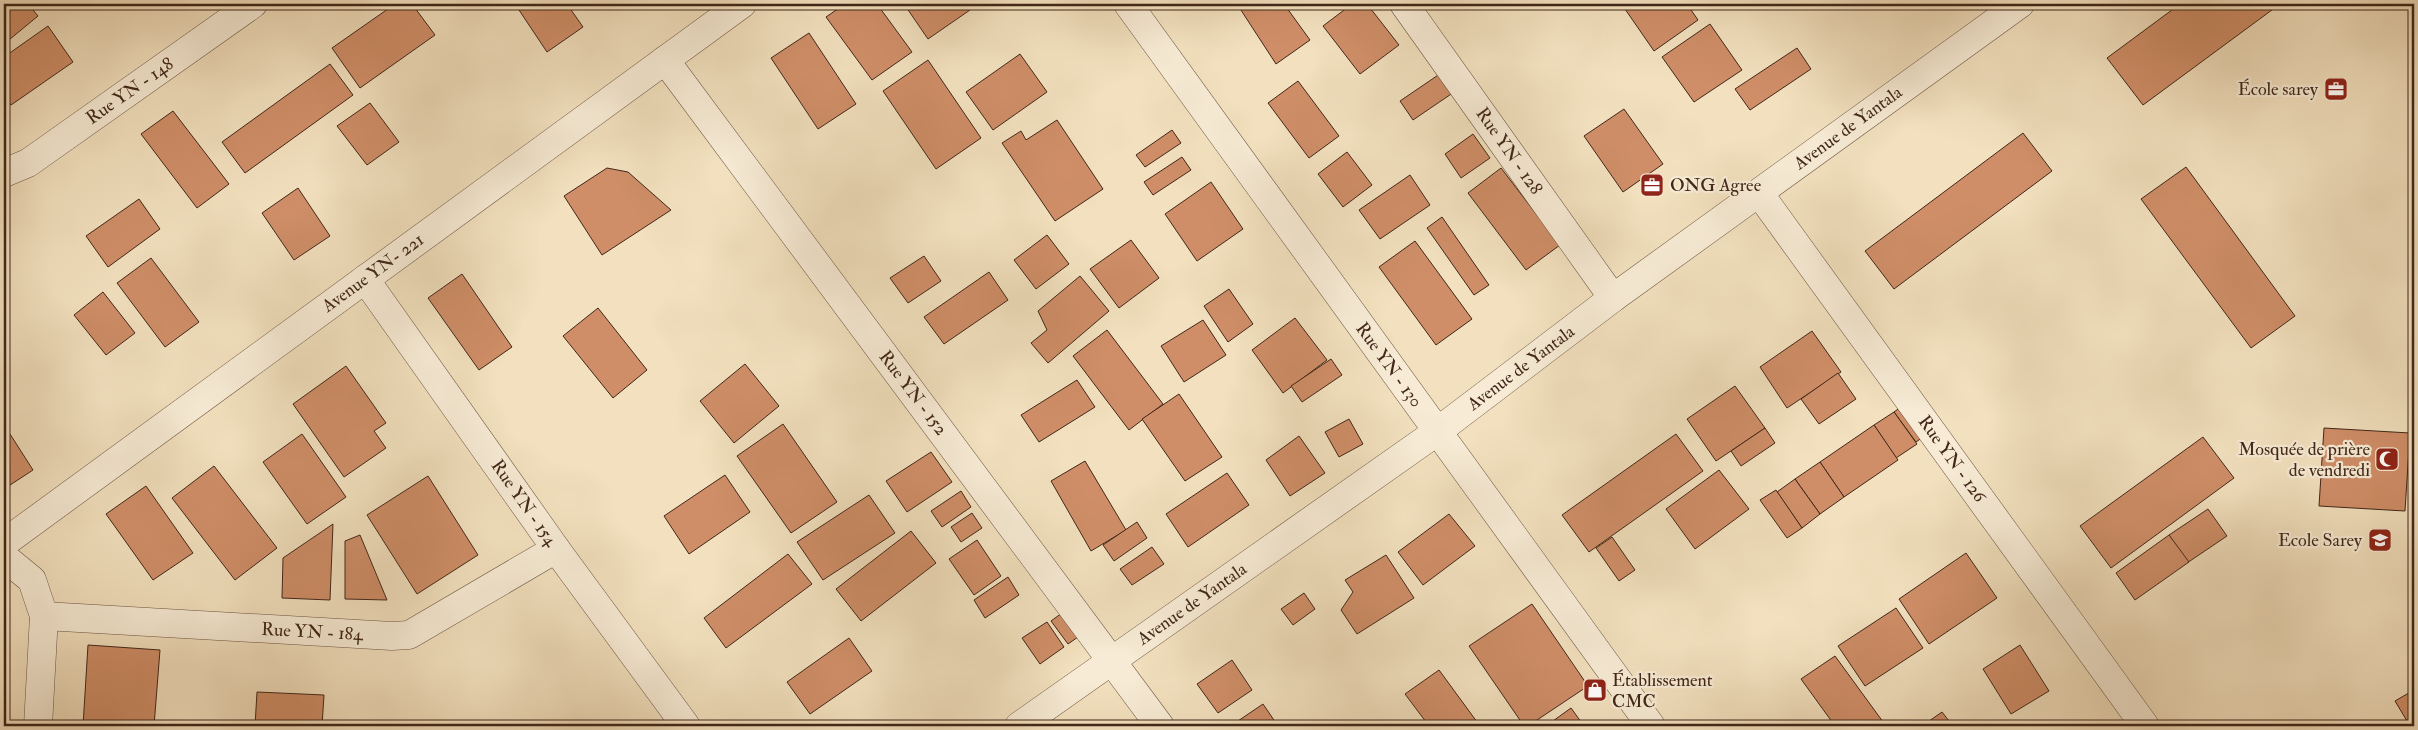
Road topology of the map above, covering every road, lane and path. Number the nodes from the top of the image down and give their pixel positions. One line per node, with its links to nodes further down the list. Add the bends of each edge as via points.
1 (253, 4): 7 (street, Rue YN - 148, via 28,163)
2 (742, 4): 6 (street, Avenue YN- 221)
3 (1128, 4): 11 (street, Rue YN - 130)
4 (1404, 4): 10 (street, Rue YN - 128)
5 (2020, 4): 8 (street, Avenue de Yantala)
6 (665, 60): 9 (street, Avenue YN- 221); 16 (street, Rue YN - 152)
7 (4, 173)
8 (1759, 193): 10 (street, Avenue de Yantala); 22 (street, Rue YN - 126)
9 (365, 279): 12 (street, Avenue YN- 221); 13 (street, Rue YN - 154)
10 (1613, 298): 11 (street, Avenue de Yantala)
11 (1438, 431): 16 (street, Avenue de Yantala); 21 (street, Rue YN - 130)
12 (4, 543)
13 (556, 549): 15 (street, Rue YN - 184, via 409,635); 18 (street, Rue YN - 154)
14 (4, 558): 15 (street, via 32,580)
15 (44, 616): 17 (street)
16 (1112, 660): 19 (street, Avenue de Yantala); 20 (street, Rue YN - 152)
17 (38, 726)
18 (686, 726)
19 (1019, 726)
20 (1160, 726)
21 (1651, 726)
22 (2145, 726)

